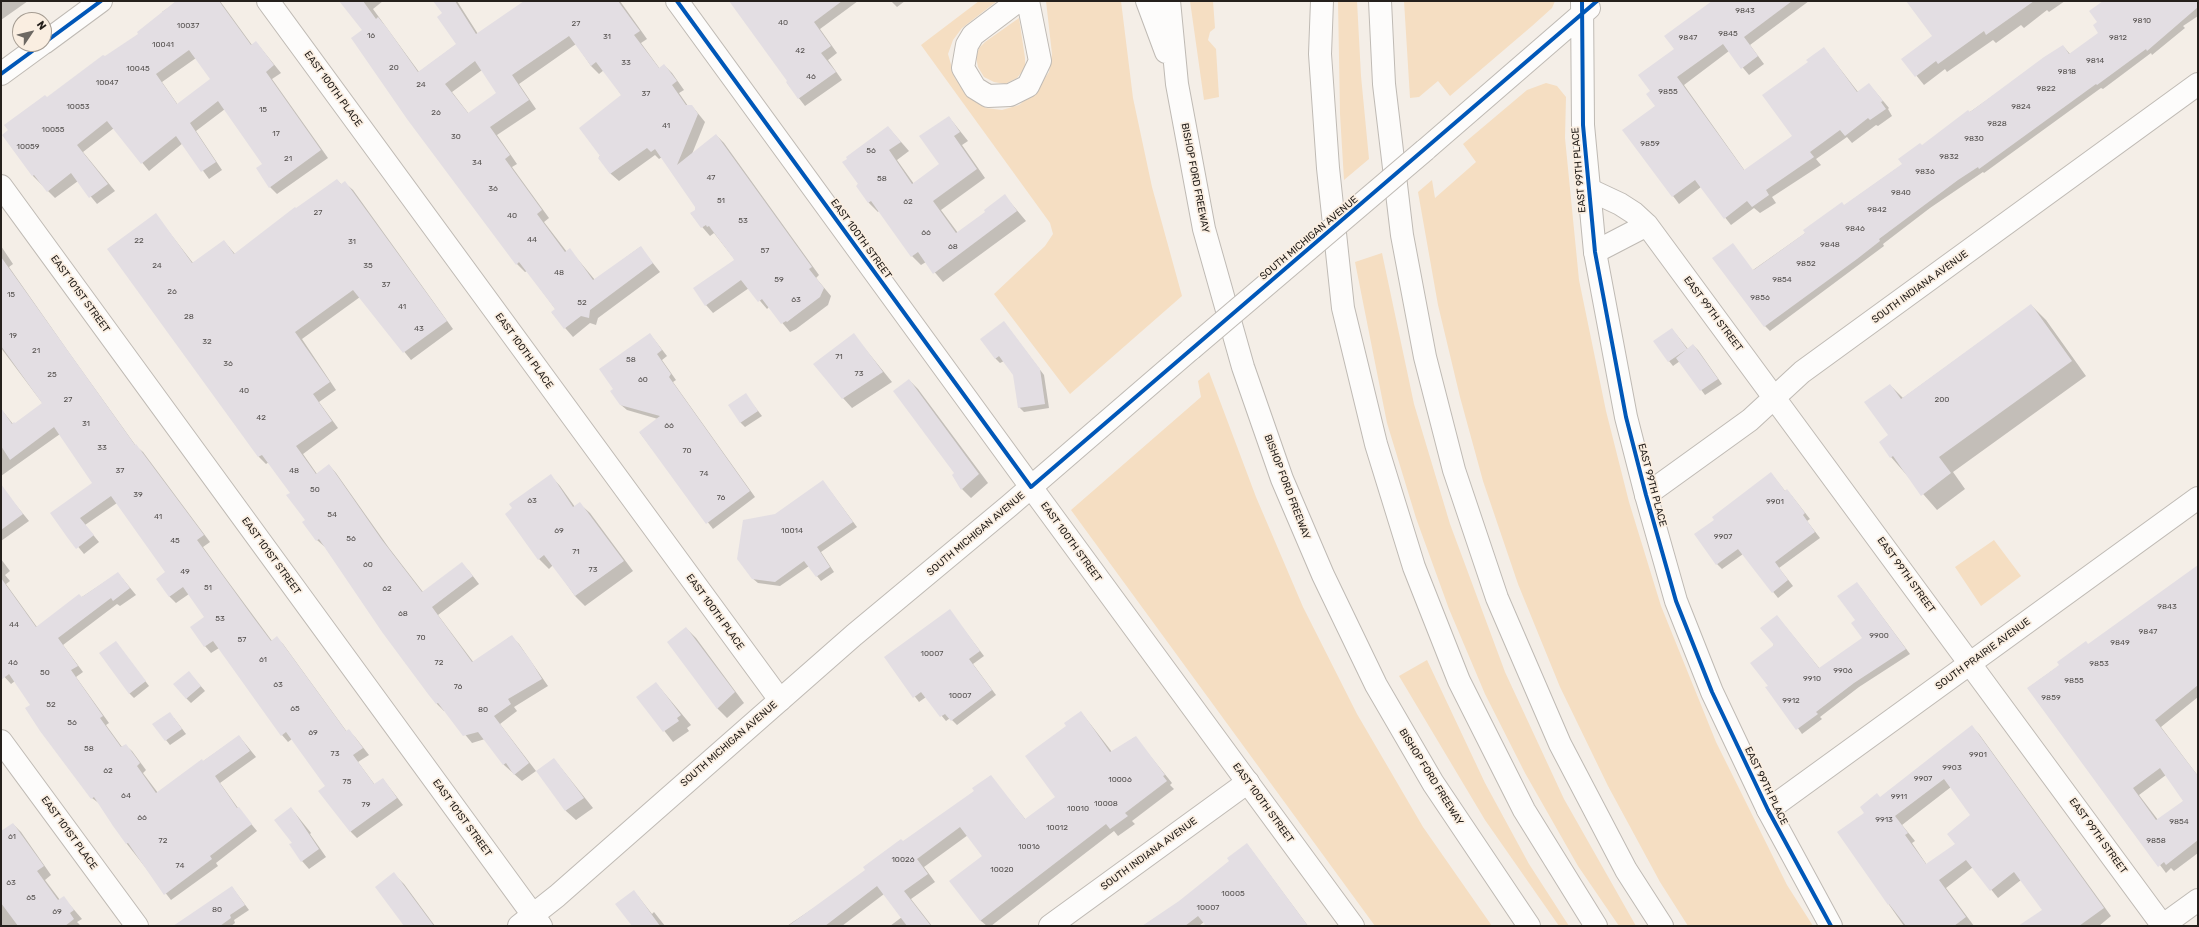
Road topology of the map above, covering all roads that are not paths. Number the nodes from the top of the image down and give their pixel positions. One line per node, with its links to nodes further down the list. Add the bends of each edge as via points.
1 (101, 1): 11 (main road)
2 (268, 1): 25 (main road, EAST 100TH PLACE)
3 (677, 1): 21 (main road, EAST 100TH STREET)
4 (1018, 1): 5 (main road, via 973,35 968,45 963,68 975,88 988,96 1010,95 1028,86 1040,61)
5 (1028, 1)
6 (1147, 1): 14 (main road)
7 (1169, 1): 14 (main road, BISHOP FORD FREEWAY)
8 (1322, 1): 35 (main road, via 1320,54 1327,160 1343,308 1376,444 1414,567 1459,681 1524,810)
9 (1380, 1): 36 (main road, via 1384,84 1402,235 1425,357 1454,470 1497,598 1560,744 1626,870)
10 (1587, 5): 17 (main road, EAST 99TH PLACE, via 1583,125); 21 (main road, SOUTH MICHIGAN AVENUE, bridge, via 1425,150)
11 (52, 36)
12 (31, 52): 13 (main road)
13 (1, 74)
14 (1177, 84): 34 (main road, BISHOP FORD FREEWAY, via 1204,229 1243,367 1282,480 1322,575 1376,685 1433,783)
15 (2198, 84): 20 (main road, SOUTH INDIANA AVENUE, via 1802,372)
16 (1, 186): 30 (main road, EAST 101ST STREET)
17 (1588, 189): 18 (main road, EAST 99TH STREET, via 1620,204); 19 (main road, EAST 99TH PLACE)
18 (1647, 225): 19 (main road); 20 (main road, EAST 99TH STREET)
19 (1595, 252): 22 (main road, EAST 99TH PLACE, via 1626,417)
20 (1775, 398): 22 (main road, SOUTH INDIANA AVENUE, via 1750,420); 24 (main road, EAST 99TH STREET)
21 (1031, 487): 25 (main road, SOUTH MICHIGAN AVENUE); 27 (main road, EAST 100TH STREET)
22 (1646, 495): 28 (main road, EAST 99TH PLACE, via 1676,602 1712,692)
23 (2198, 498): 24 (main road, SOUTH PRAIRIE AVENUE)
24 (1970, 663): 28 (main road, SOUTH PRAIRIE AVENUE); 38 (main road, EAST 99TH STREET)
25 (780, 700): 30 (main road, SOUTH MICHIGAN AVENUE)
26 (1, 740): 31 (main road, EAST 101ST PLACE)
27 (1248, 782): 32 (main road, SOUTH INDIANA AVENUE); 33 (main road, EAST 100TH STREET)
28 (1768, 810): 37 (main road, EAST 99TH PLACE)
29 (2198, 900): 38 (main road)
30 (531, 922)
31 (137, 926)
32 (1050, 926)
33 (1353, 926)
34 (1530, 926)
35 (1596, 926)
36 (1662, 926)
37 (1831, 926)
38 (2163, 926)

